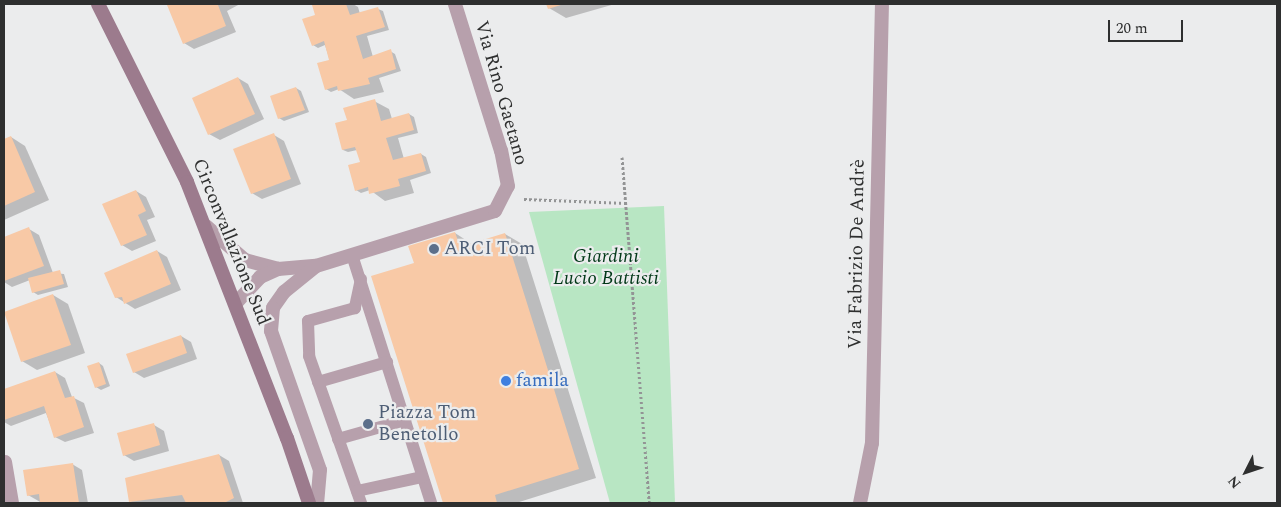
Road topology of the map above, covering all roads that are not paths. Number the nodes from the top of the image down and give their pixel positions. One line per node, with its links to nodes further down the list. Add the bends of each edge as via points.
1 (98, 4): 4 (main road, Circonvallazione Sud, via 143,88)
2 (455, 4): 5 (street, Via Rino Gaetano, via 501,151 508,186 495,212)
3 (882, 4): 21 (street, Via Fabrizio De Andrè, via 872,443)
4 (206, 226): 7 (street, via 245,260); 9 (main road, Circonvallazione Sud)
5 (352, 255): 6 (street); 8 (lane)
6 (316, 266): 7 (street); 19 (street, via 284,292 273,308 271,331 320,470)
7 (278, 269): 9 (street, via 260,277)
8 (361, 280): 10 (lane); 11 (lane, via 355,308 308,321 309,356)
9 (236, 303): 18 (main road, Circonvallazione Sud)
10 (387, 362): 11 (lane); 12 (lane)
11 (318, 382): 13 (lane)
12 (405, 420): 13 (lane); 15 (lane)
13 (338, 439): 16 (lane)
14 (5, 462): 17 (street)
15 (422, 477): 16 (lane); 20 (lane)
16 (359, 497)
17 (12, 503)
18 (309, 503)
19 (317, 503)
20 (430, 503)
21 (860, 503)

